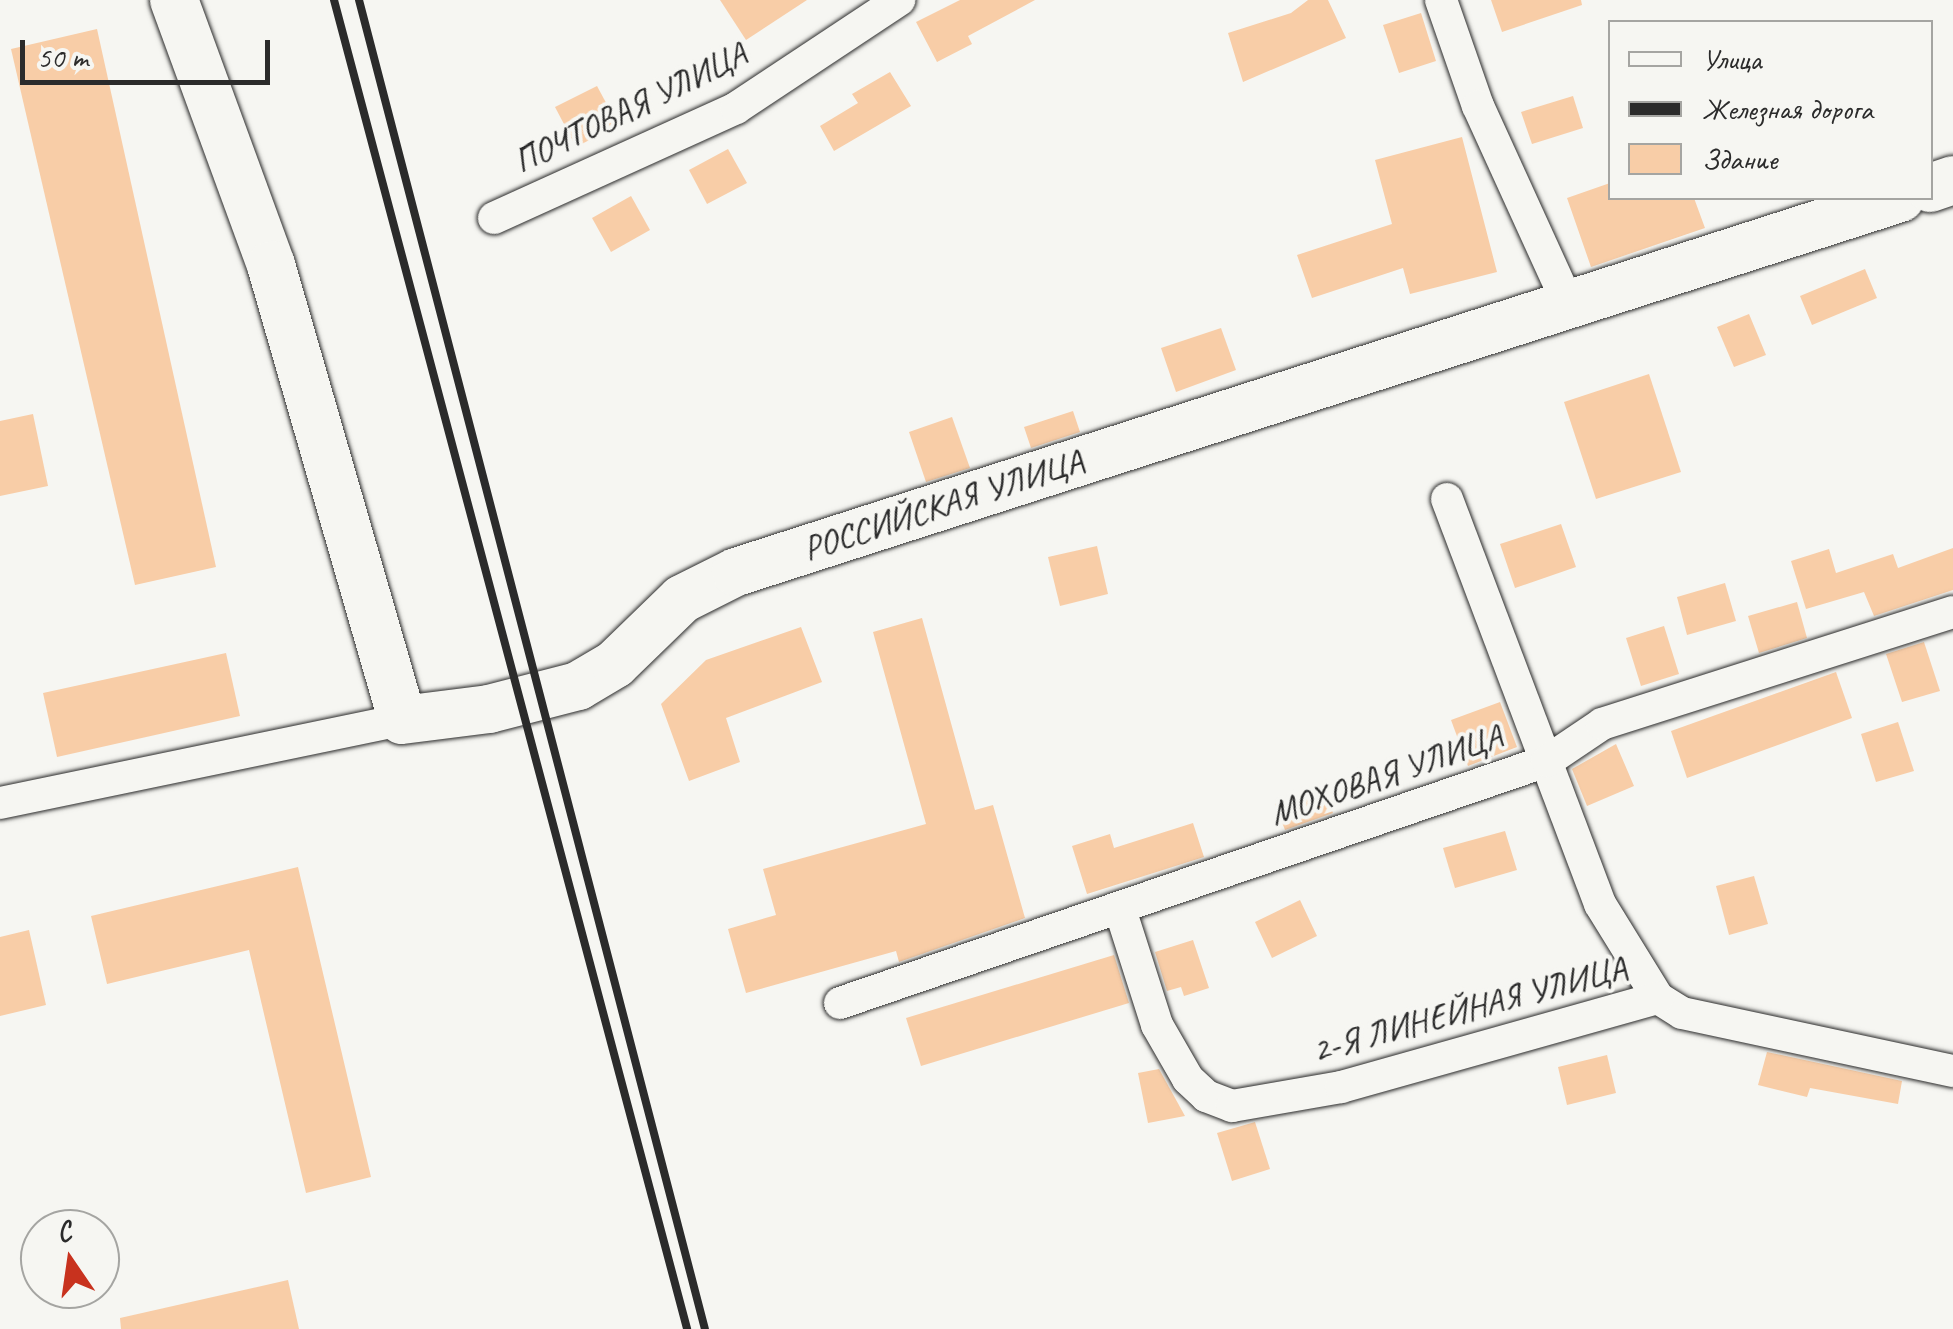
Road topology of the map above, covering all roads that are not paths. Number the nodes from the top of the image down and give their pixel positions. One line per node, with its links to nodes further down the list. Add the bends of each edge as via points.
1 (174, 0): 9 (main road, via 271,265)
2 (898, 0): 5 (street, ПОЧТОВАЯ УЛИЦА, via 736,108)
3 (1441, 0): 6 (street, via 1478,106)
4 (1894, 200): 6 (main road, РОССИЙСКАЯ УЛИЦА)
5 (494, 218)
6 (1569, 306): 9 (main road, РОССИЙСКАЯ УЛИЦА, via 736,572 682,599 616,664 578,686 489,709)
7 (1447, 499): 10 (street)
8 (1953, 612): 10 (street, МОХОВАЯ УЛИЦА, via 1602,724)
9 (402, 720): 11 (street, РОССИЙСКАЯ УЛИЦА)
10 (1547, 761): 12 (street, МОХОВАЯ УЛИЦА); 13 (street, via 1600,904)
11 (0, 803)
12 (1120, 910): 13 (street, 2-Я ЛИНЕЙНАЯ УЛИЦА, via 1157,1026 1188,1078 1206,1096 1232,1106 1340,1087); 14 (street, МОХОВАЯ УЛИЦА)
13 (1658, 998): 15 (street, 2-Я ЛИНЕЙНАЯ УЛИЦА, via 1682,1012)
14 (840, 1003)
15 (1953, 1071)

